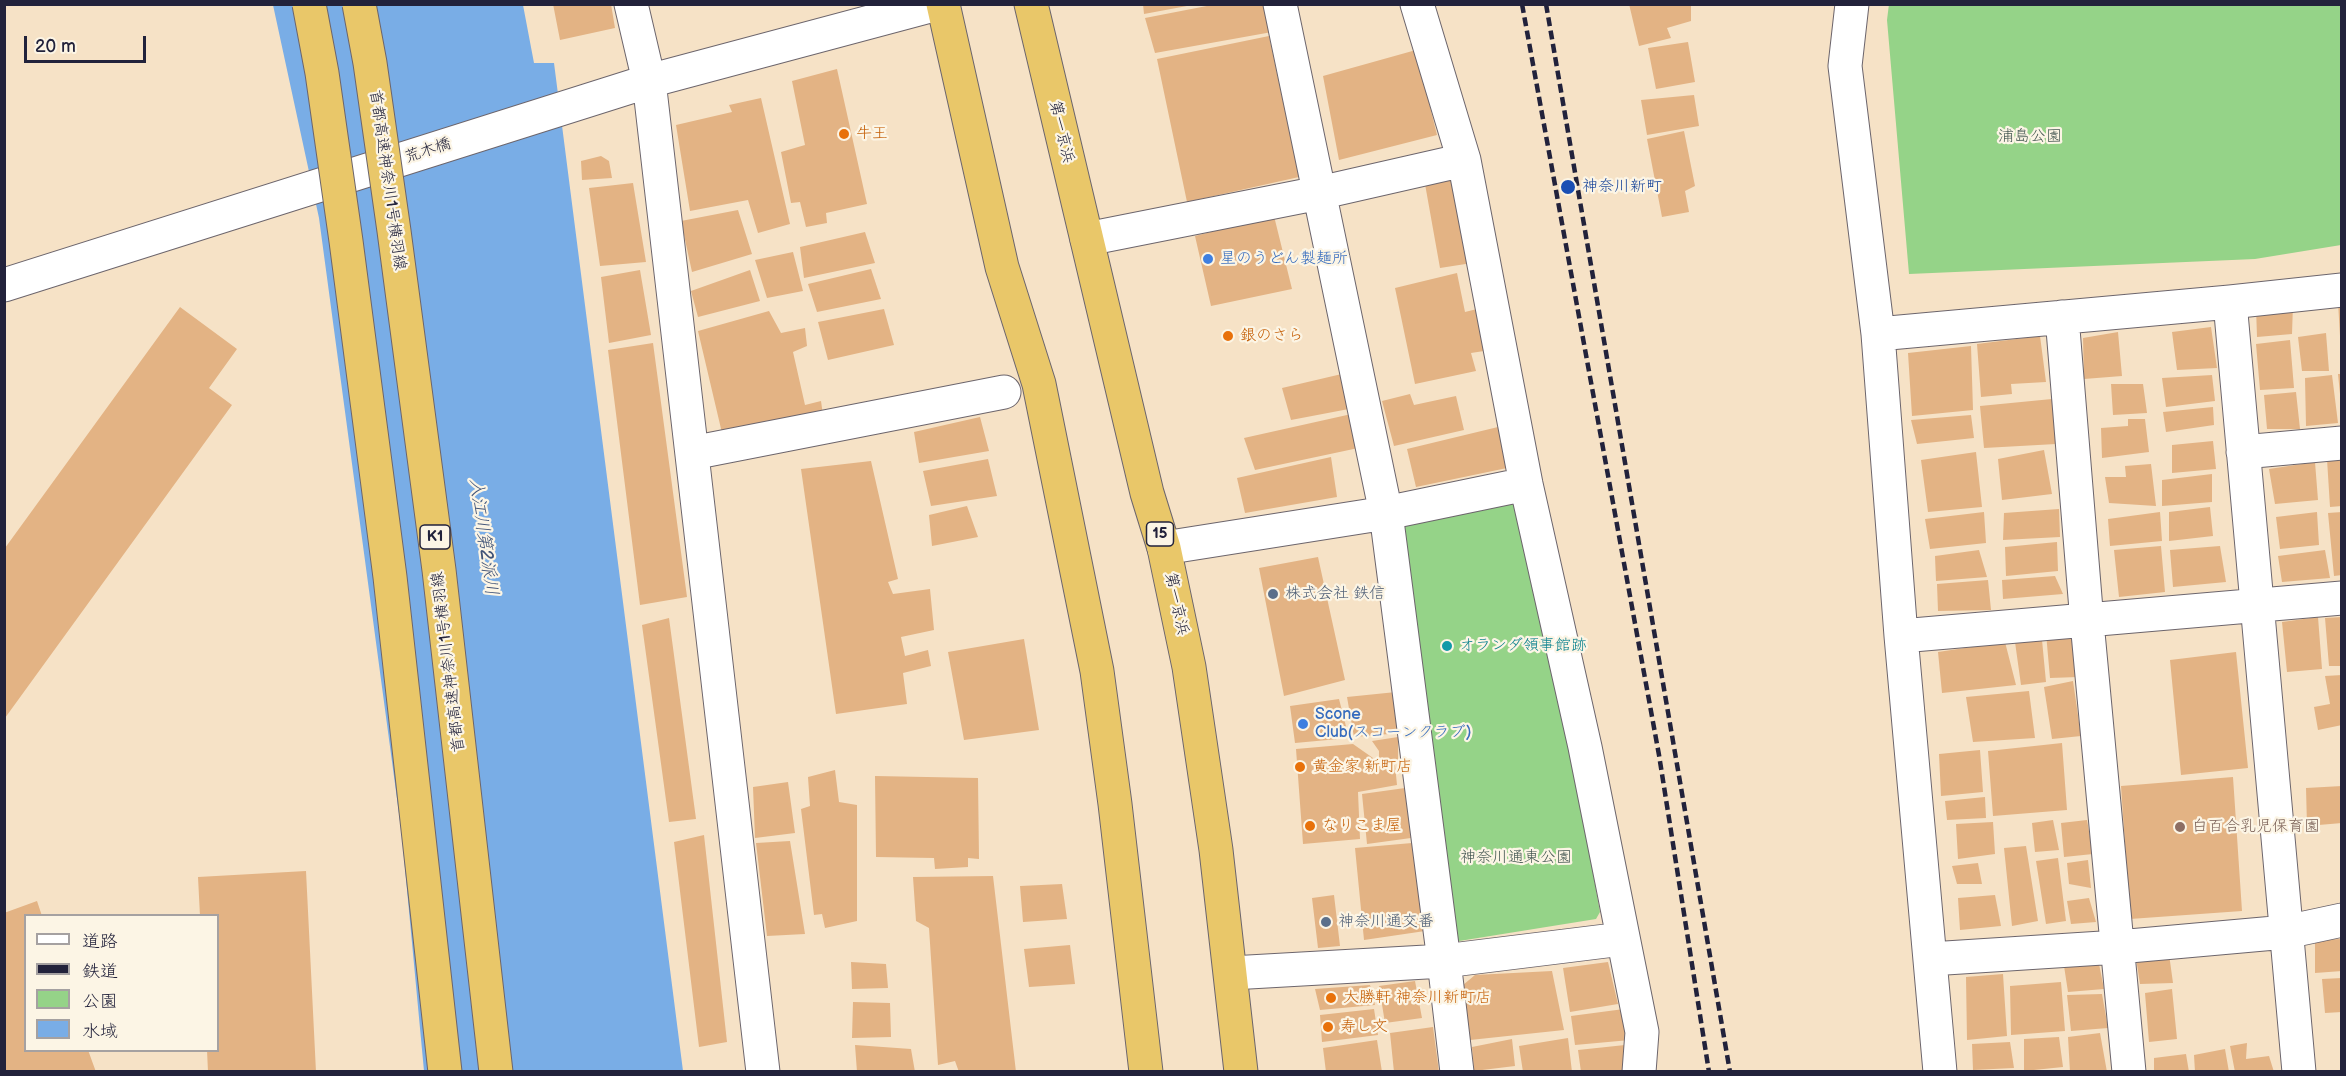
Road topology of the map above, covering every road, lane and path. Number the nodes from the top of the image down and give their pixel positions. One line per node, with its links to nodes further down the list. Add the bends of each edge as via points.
1 (309, 4): 37 (highway, bridge, via 346,241 390,577)
2 (359, 4): 38 (highway, 首都高速神奈川1号横羽線 / K1, bridge, via 439,570)
3 (631, 4): 10 (street)
4 (937, 4): 10 (street, 荒木橋)
5 (943, 4): 40 (highway, via 1002,267 1039,384 1097,671)
6 (1031, 4): 13 (highway, 第一京浜 / 15)
7 (1280, 4): 12 (street)
8 (1417, 4): 11 (street)
9 (1852, 4): 18 (street, via 1845,66)
10 (649, 81): 14 (street, 荒木橋, bridge); 22 (street)
11 (1464, 160): 12 (street); 23 (street)
12 (1319, 193): 13 (street); 24 (street)
13 (1087, 239): 25 (highway, 第一京浜 / 15, via 1147,493)
14 (4, 285)
15 (2342, 290): 16 (street)
16 (2230, 302): 17 (street); 21 (street)
17 (2062, 317): 18 (street); 28 (street)
18 (1878, 334): 29 (street)
19 (1005, 392): 22 (street)
20 (2342, 443): 21 (street)
21 (2243, 452): 27 (street)
22 (692, 453): 39 (street)
23 (1526, 484): 24 (street); 32 (street, via 1585,747)
24 (1386, 513): 25 (street); 35 (street)
25 (1164, 548): 36 (highway, 第一京浜 / 15, via 1190,667 1205,761)
26 (2342, 598): 27 (street)
27 (2257, 606): 28 (street); 31 (street)
28 (2087, 622): 29 (street); 33 (street)
29 (1901, 636): 34 (street)
30 (2342, 920): 31 (street)
31 (2286, 932): 33 (street); 46 (street)
32 (1622, 939): 35 (street); 43 (street, via 1642,1032)
33 (2118, 946): 34 (street); 45 (street)
34 (1930, 959): 44 (street)
35 (1444, 961): 36 (street); 42 (street)
36 (1231, 973): 41 (highway, 第一京浜 / 15)
37 (445, 1071)
38 (496, 1071)
39 (763, 1071)
40 (1146, 1071)
41 (1241, 1071)
42 (1457, 1071)
43 (1640, 1071)
44 (1940, 1071)
45 (2129, 1071)
46 (2299, 1071)

